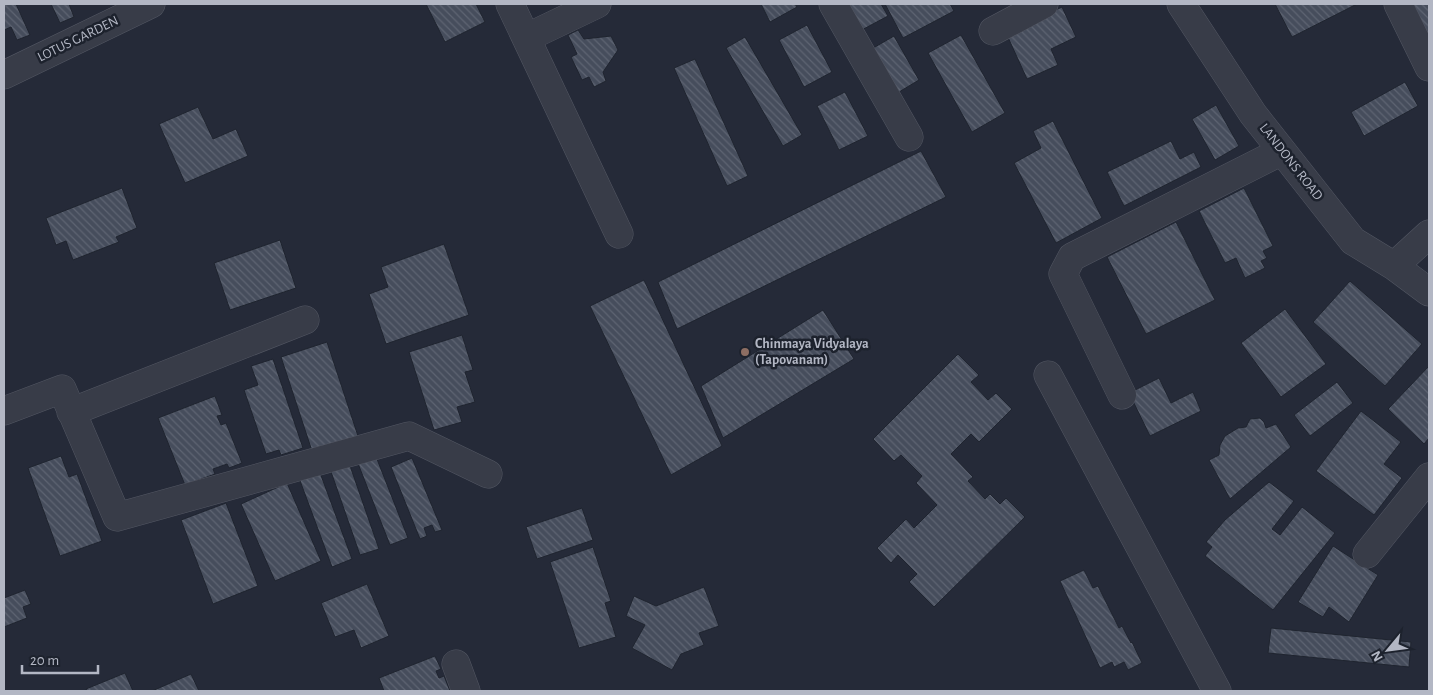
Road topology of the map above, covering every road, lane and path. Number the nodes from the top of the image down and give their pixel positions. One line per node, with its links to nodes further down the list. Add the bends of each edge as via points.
1 (152, 4): 11 (street, LOTUS GARDEN)
2 (510, 4): 9 (street)
3 (597, 4): 9 (street)
4 (833, 4): 12 (street)
5 (1044, 4): 8 (street)
6 (1181, 4): 13 (street, LANDONS ROAD, via 1253,114)
7 (1398, 4): 10 (street)
8 (993, 31)
9 (526, 38): 14 (street)
10 (1429, 67)
11 (4, 75)
12 (909, 137)
13 (1282, 151): 16 (street, LANDONS ROAD, via 1354,241); 20 (street, via 1072,258 1063,274)
14 (618, 234)
15 (1429, 234): 16 (street)
16 (1394, 266): 17 (street, LANDONS ROAD)
17 (1429, 292)
18 (305, 320): 22 (street)
19 (1048, 375): 28 (street)
20 (1122, 395)
21 (4, 411): 22 (street, via 62,389)
22 (71, 412): 23 (street, via 116,517 409,436)
23 (488, 474)
24 (1429, 477): 25 (street)
25 (1366, 554)
26 (456, 664): 27 (street)
27 (466, 691)
28 (1217, 691)

